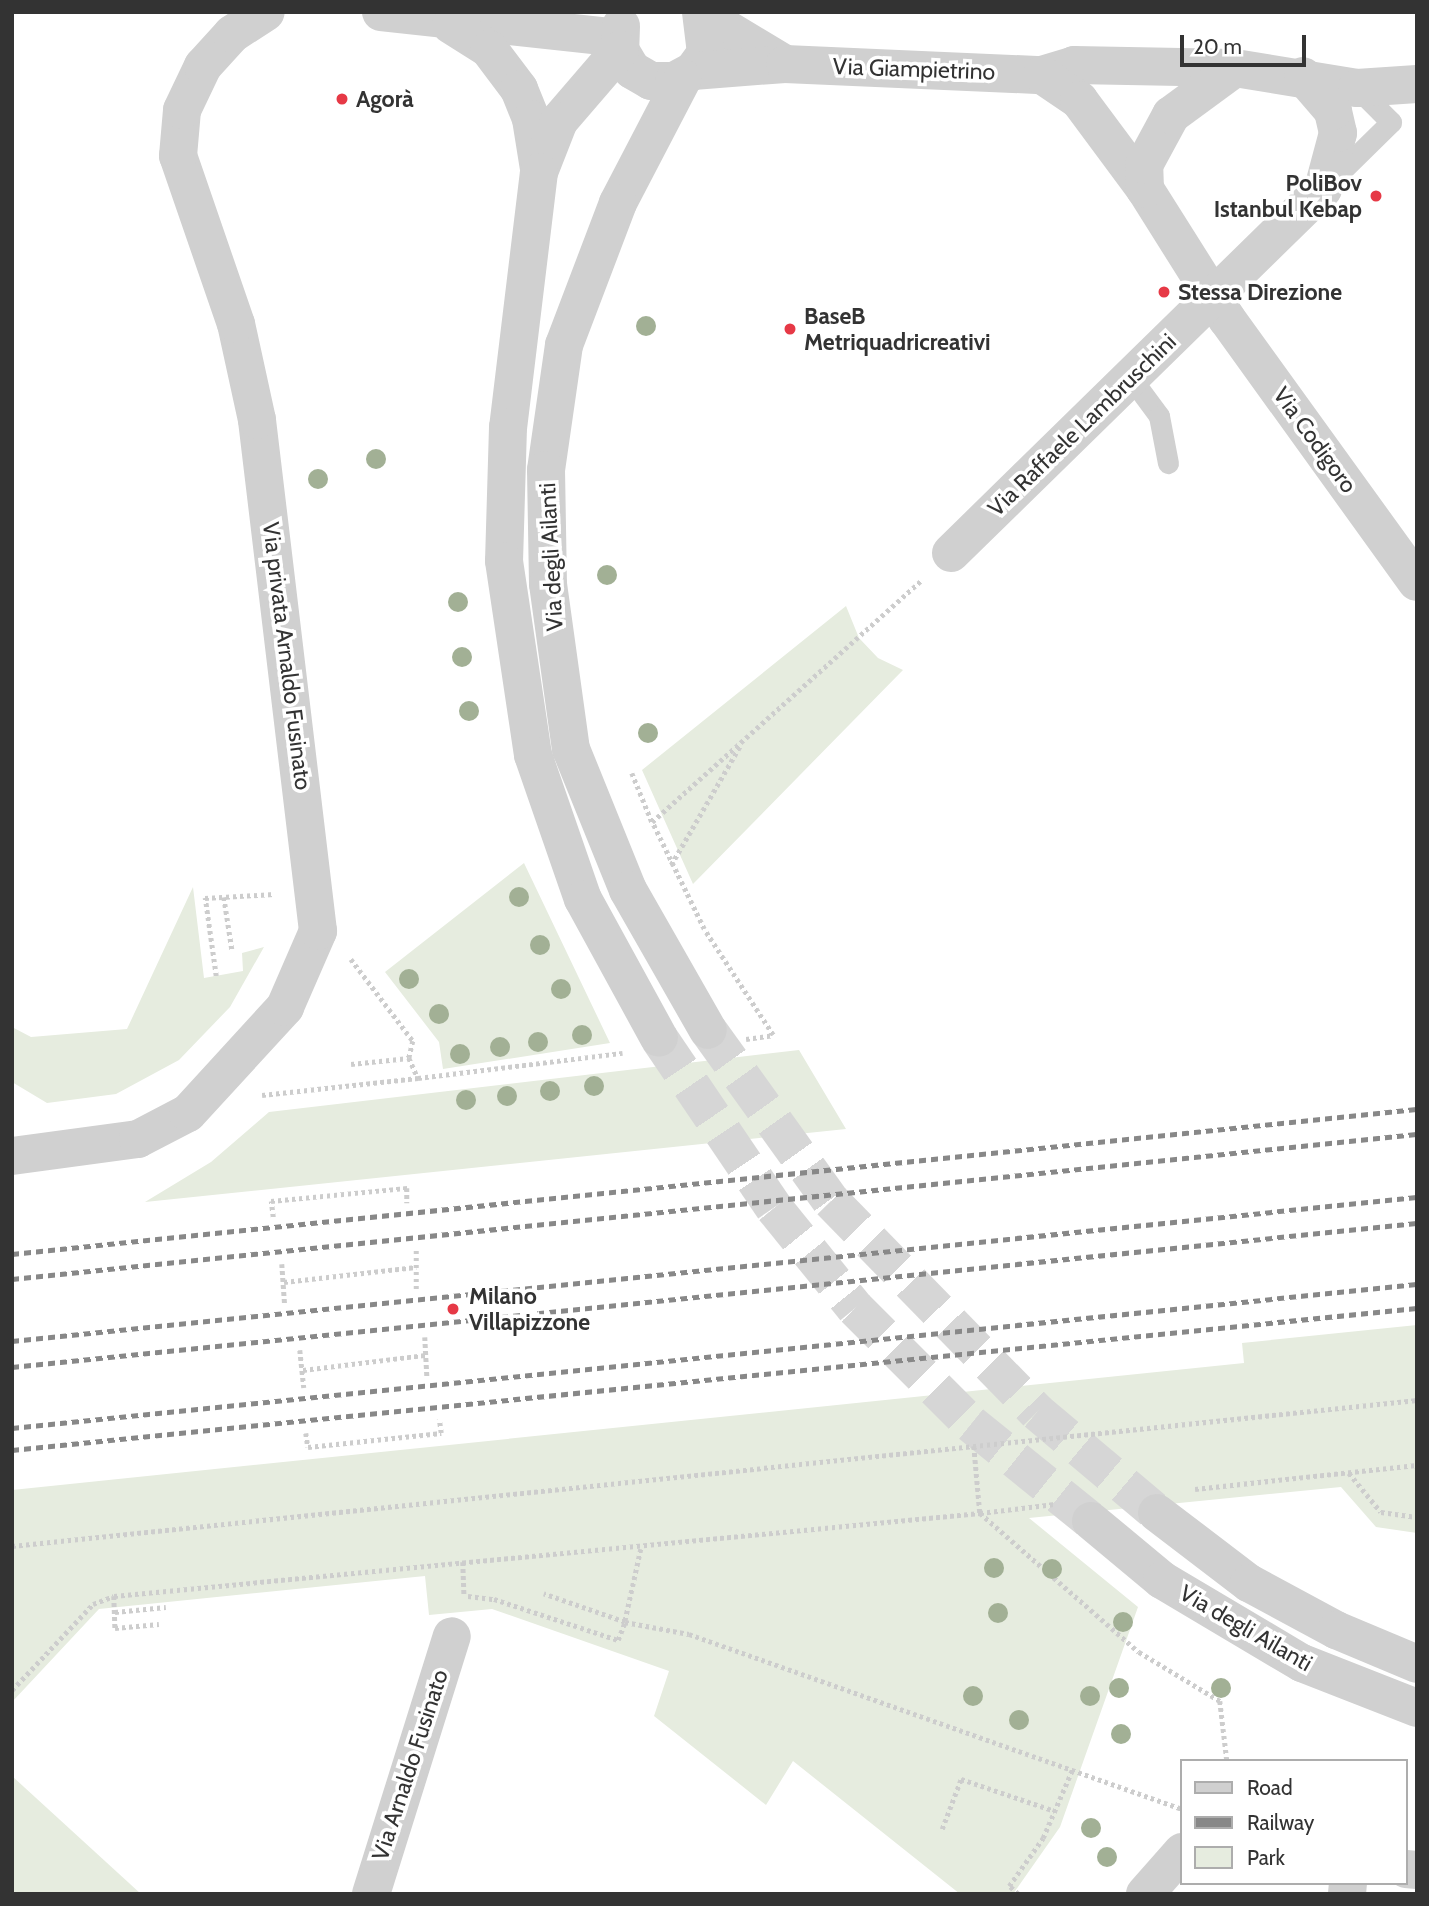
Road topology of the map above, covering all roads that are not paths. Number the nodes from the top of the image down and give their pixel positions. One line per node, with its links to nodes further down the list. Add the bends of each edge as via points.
1 (381, 12): 4 (street)
2 (702, 13): 6 (street, Via Giampietrino); 8 (street, Via Giampietrino, via 709,43)
3 (256, 14): 23 (street, Via privata Arnaldo Fusinato, via 221,43 194,81 182,110 178,156 236,324 252,395 318,911 313,949 285,1007 188,1113 128,1141)
4 (442, 21): 5 (street); 13 (street, Via degli Ailanti, via 489,49 519,89 531,119)
5 (622, 33): 8 (street, Via Giampietrino, via 632,70 651,81); 13 (street, Via degli Ailanti, via 559,121)
6 (785, 64): 8 (street, Via Giampietrino); 9 (street, Via Giampietrino)
7 (1235, 68): 9 (street, Via Giampietrino, via 1074,65); 10 (street, Via Giampietrino); 14 (street, via 1171,115 1144,165)
8 (688, 75): 21 (street, Via degli Ailanti, via 618,203 564,345 546,470 548,584 571,749 628,890)
9 (1042, 75): 14 (street, via 1079,100)
10 (1303, 76): 12 (street, Via Giampietrino); 15 (street, via 1333,111 1338,133)
11 (1417, 84): 12 (street, Via Giampietrino)
12 (1357, 88): 15 (lane, Via Raffaele Lambruschini, via 1391,121)
13 (539, 172): 22 (street, Via degli Ailanti, via 508,427 504,561 533,755 583,899)
14 (1146, 189): 16 (street)
15 (1323, 189): 16 (street, Via Raffaele Lambruschini)
16 (1213, 298): 17 (street, Via Raffaele Lambruschini); 20 (street, Via Codigoro)
17 (1131, 378): 18 (lane, via 1159,416); 19 (street, Via Raffaele Lambruschini)
18 (1168, 463)
19 (951, 553)
20 (1417, 582)
21 (720, 1035)
22 (647, 1045)
23 (12, 1156)
24 (1157, 1513): 27 (street, Via degli Ailanti, via 1249,1583 1336,1630)
25 (1091, 1521): 28 (street, Via degli Ailanti, via 1162,1580 1302,1662)
26 (452, 1636): 30 (street, Via Arnaldo Fusinato)
27 (1417, 1664)
28 (1417, 1708)
29 (1180, 1854): 31 (street)
30 (371, 1894)
31 (1145, 1894)

